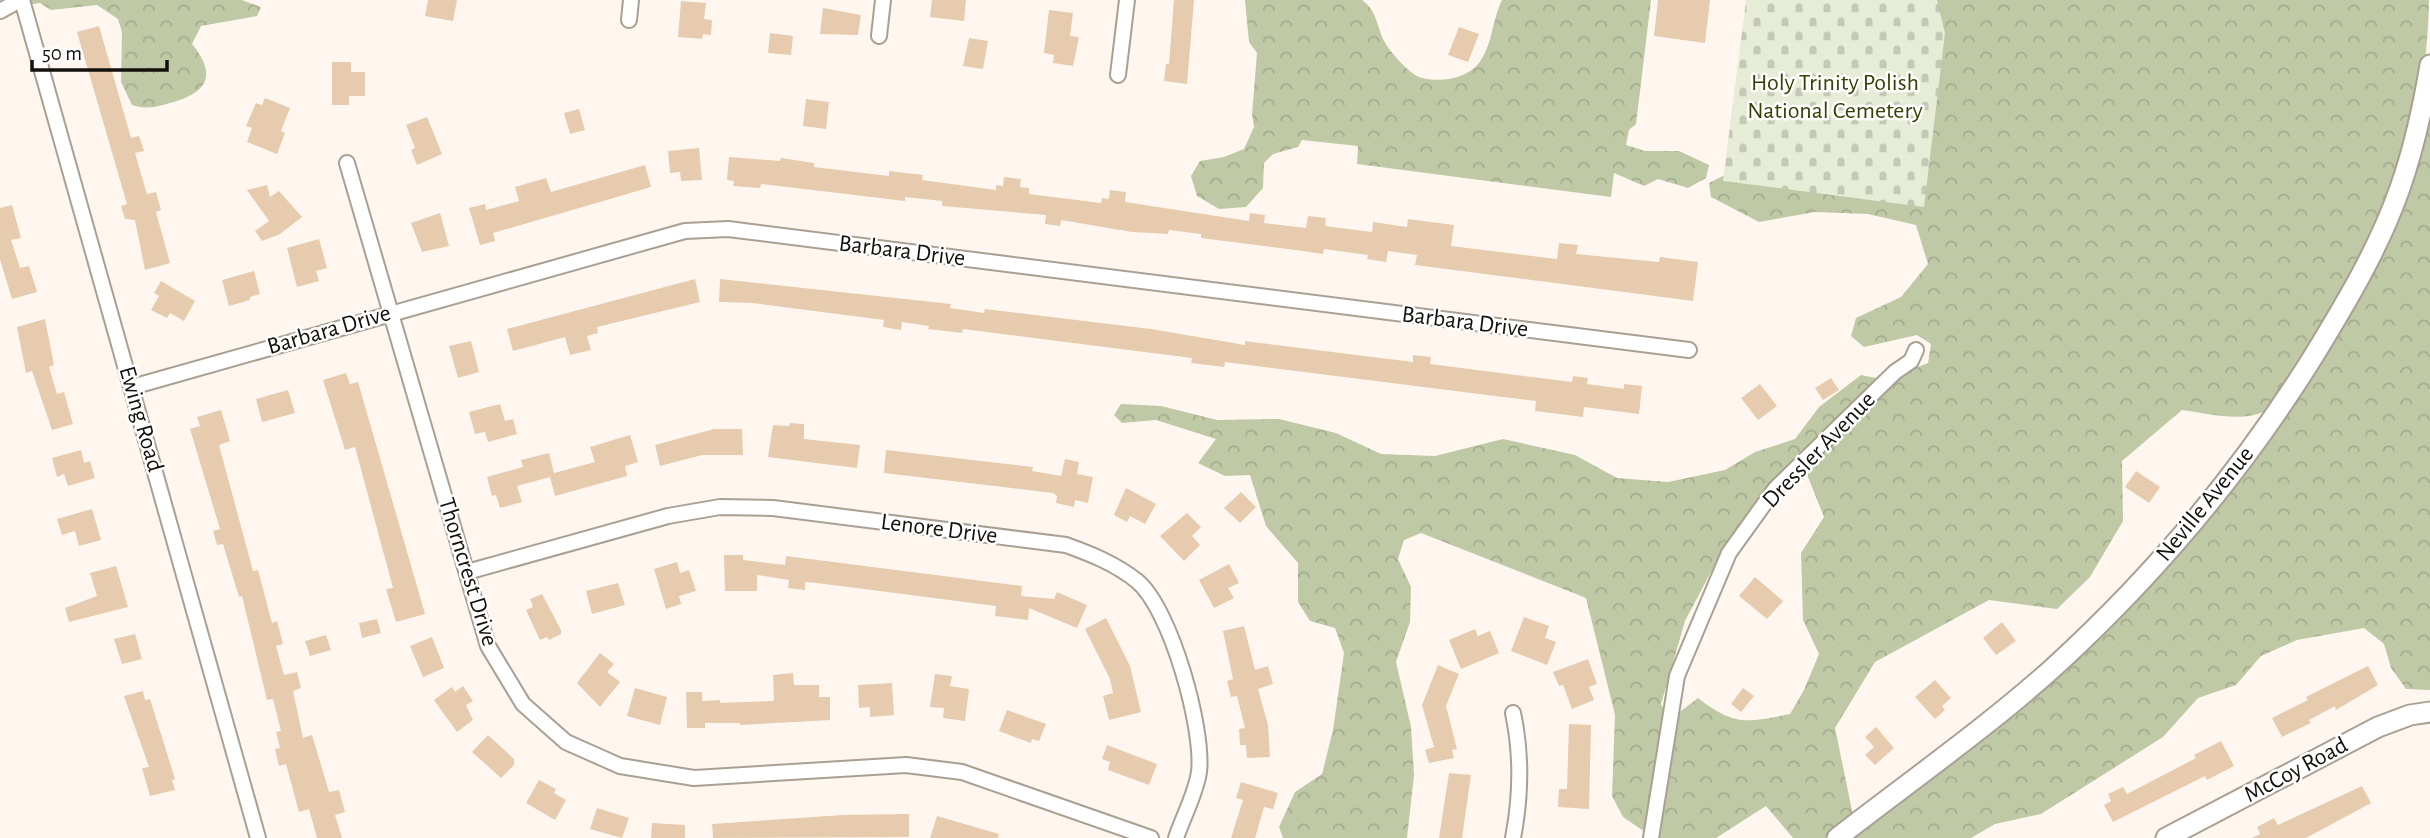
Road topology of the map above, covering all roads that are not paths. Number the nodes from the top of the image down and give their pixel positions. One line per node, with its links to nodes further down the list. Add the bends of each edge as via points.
1 (21, 0): 5 (street); 14 (street, Ewing Road)
2 (631, 0): 6 (street)
3 (883, 0): 7 (street)
4 (1127, 0): 9 (street)
5 (0, 11)
6 (629, 20)
7 (879, 36)
8 (2430, 65): 23 (street, Neville Avenue, via 2400,190 2374,249 2345,306 2286,400 2210,505 2123,601 2051,669)
9 (1118, 75)
10 (347, 163): 11 (street, Thorncrest Drive)
11 (389, 312): 12 (street, Barbara Drive, via 685,231 728,229); 14 (street, Barbara Drive); 15 (street, Thorncrest Drive)
12 (1689, 350)
13 (1916, 350): 22 (street, Dressler Avenue, via 1911,361 1775,489 1729,553 1677,676)
14 (132, 387): 18 (street, Ewing Road)
15 (467, 572): 19 (street, Thorncrest Drive, via 488,646 523,704 566,742 620,766 694,778 906,765 962,772); 20 (street, Lenore Drive, via 668,516 720,507 772,508 1066,545 1101,558 1139,583 1168,625 1196,722 1199,772)
16 (2430, 712): 24 (street, McCoy Road, via 2378,727)
17 (1513, 713): 21 (street, via 1520,778)
18 (258, 838)
19 (1151, 838)
20 (1176, 838)
21 (1513, 838)
22 (1651, 838)
23 (1837, 838)
24 (2166, 838)

